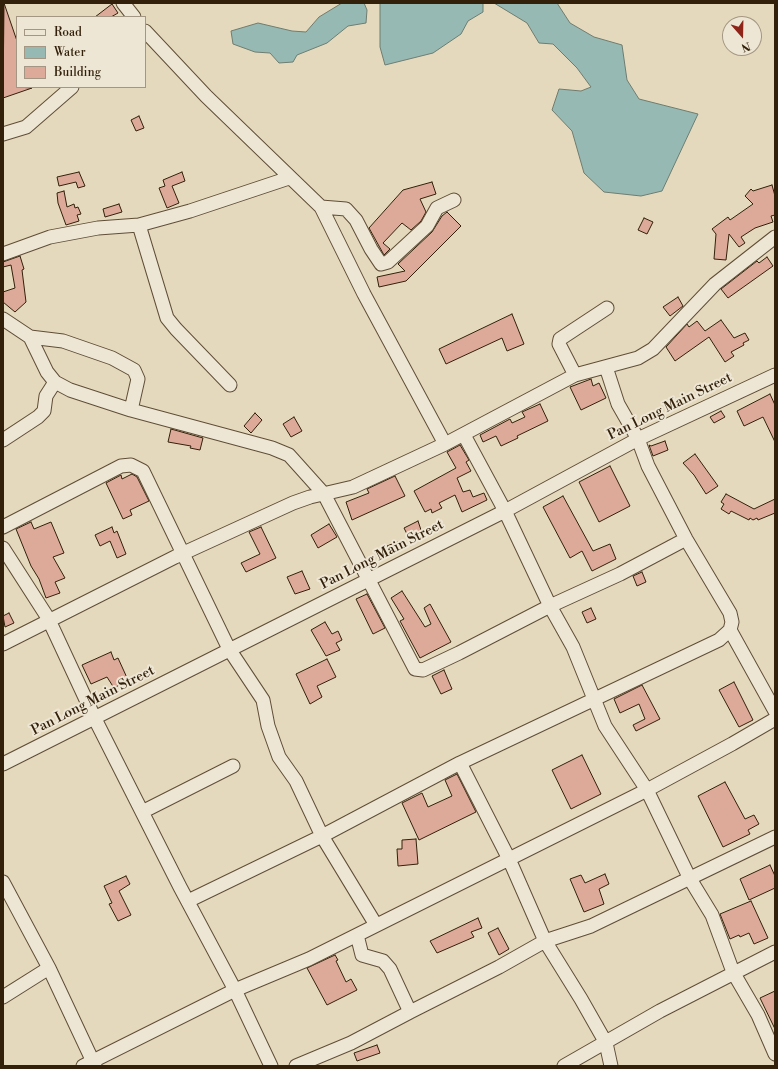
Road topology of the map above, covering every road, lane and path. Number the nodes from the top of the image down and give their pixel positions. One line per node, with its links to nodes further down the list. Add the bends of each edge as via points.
1 (123, 3): 2 (street)
2 (133, 16)
3 (146, 32): 6 (street, via 206,96)
4 (71, 88): 5 (street, via 26,127)
5 (3, 134)
6 (290, 178): 8 (street); 9 (street)
7 (454, 200): 8 (street, via 437,208 428,226 388,262 382,264 356,220 346,209)
8 (321, 207): 24 (street, via 364,294)
9 (139, 225): 11 (street, via 98,228 50,238); 19 (street, via 167,318)
10 (775, 237): 15 (street, via 715,284 653,349 638,358)
11 (3, 254)
12 (607, 308): 16 (street, via 560,339 559,344)
13 (3, 319): 14 (street)
14 (30, 337): 18 (street, via 47,372); 20 (street, via 64,342 112,358 134,370 138,379)
15 (606, 367): 16 (street); 22 (street, via 618,404)
16 (575, 375): 21 (street)
17 (775, 375): 22 (street, Pan Long Main Street)
18 (55, 382): 20 (street, via 70,390); 23 (street, via 46,396 44,411)
19 (230, 385)
20 (131, 410): 25 (street, via 272,448 289,455)
21 (464, 435): 24 (street); 26 (street)
22 (638, 439): 26 (street, Pan Long Main Street); 28 (street, via 645,459)
23 (3, 440)
24 (445, 444): 25 (street, via 353,487)
25 (324, 494): 30 (street, via 293,503); 31 (street)
26 (505, 510): 31 (street, Pan Long Main Street); 32 (street)
27 (3, 527): 30 (street, via 121,466 131,465 143,471)
28 (686, 540): 32 (street); 34 (street, via 730,613)
29 (3, 548): 33 (street)
30 (182, 554): 33 (street); 36 (street)
31 (368, 579): 32 (street, via 415,669 423,670); 36 (street, Pan Long Main Street)
32 (550, 606): 37 (street, via 573,647)
33 (49, 621): 35 (street); 39 (street)
34 (730, 630): 37 (street, via 719,640); 38 (street)
35 (3, 644)
36 (229, 649): 39 (street, Pan Long Main Street); 46 (street, via 263,700 268,726 279,757 296,781)
37 (594, 698): 41 (street); 44 (street, via 605,726)
38 (775, 711)
39 (95, 719): 42 (street, Pan Long Main Street); 45 (street)
40 (775, 719): 44 (street)
41 (460, 763): 46 (street); 48 (street)
42 (3, 764)
43 (233, 766): 45 (street)
44 (647, 790): 48 (street); 49 (street)
45 (142, 812): 51 (street)
46 (322, 836): 51 (street); 52 (street)
47 (775, 837): 49 (street)
48 (509, 859): 52 (street); 54 (street)
49 (690, 879): 54 (street, via 591,926); 57 (street, via 712,915)
50 (3, 882): 56 (street)
51 (188, 901): 58 (street)
52 (376, 925): 53 (street)
53 (357, 935): 58 (street, via 309,959); 60 (street, via 362,955 383,961 390,969)
54 (545, 941): 60 (street); 61 (street)
55 (775, 952): 57 (street)
56 (49, 968): 59 (street); 63 (street)
57 (733, 972): 61 (street); 62 (street, via 758,1015)
58 (234, 990): 63 (street); 64 (street)
59 (3, 997)
60 (410, 1012): 65 (street, via 351,1043)
61 (606, 1043): 66 (street); 67 (street)
62 (775, 1054)
63 (90, 1064)
64 (271, 1066)
65 (296, 1066)
66 (564, 1066)
67 (611, 1066)

